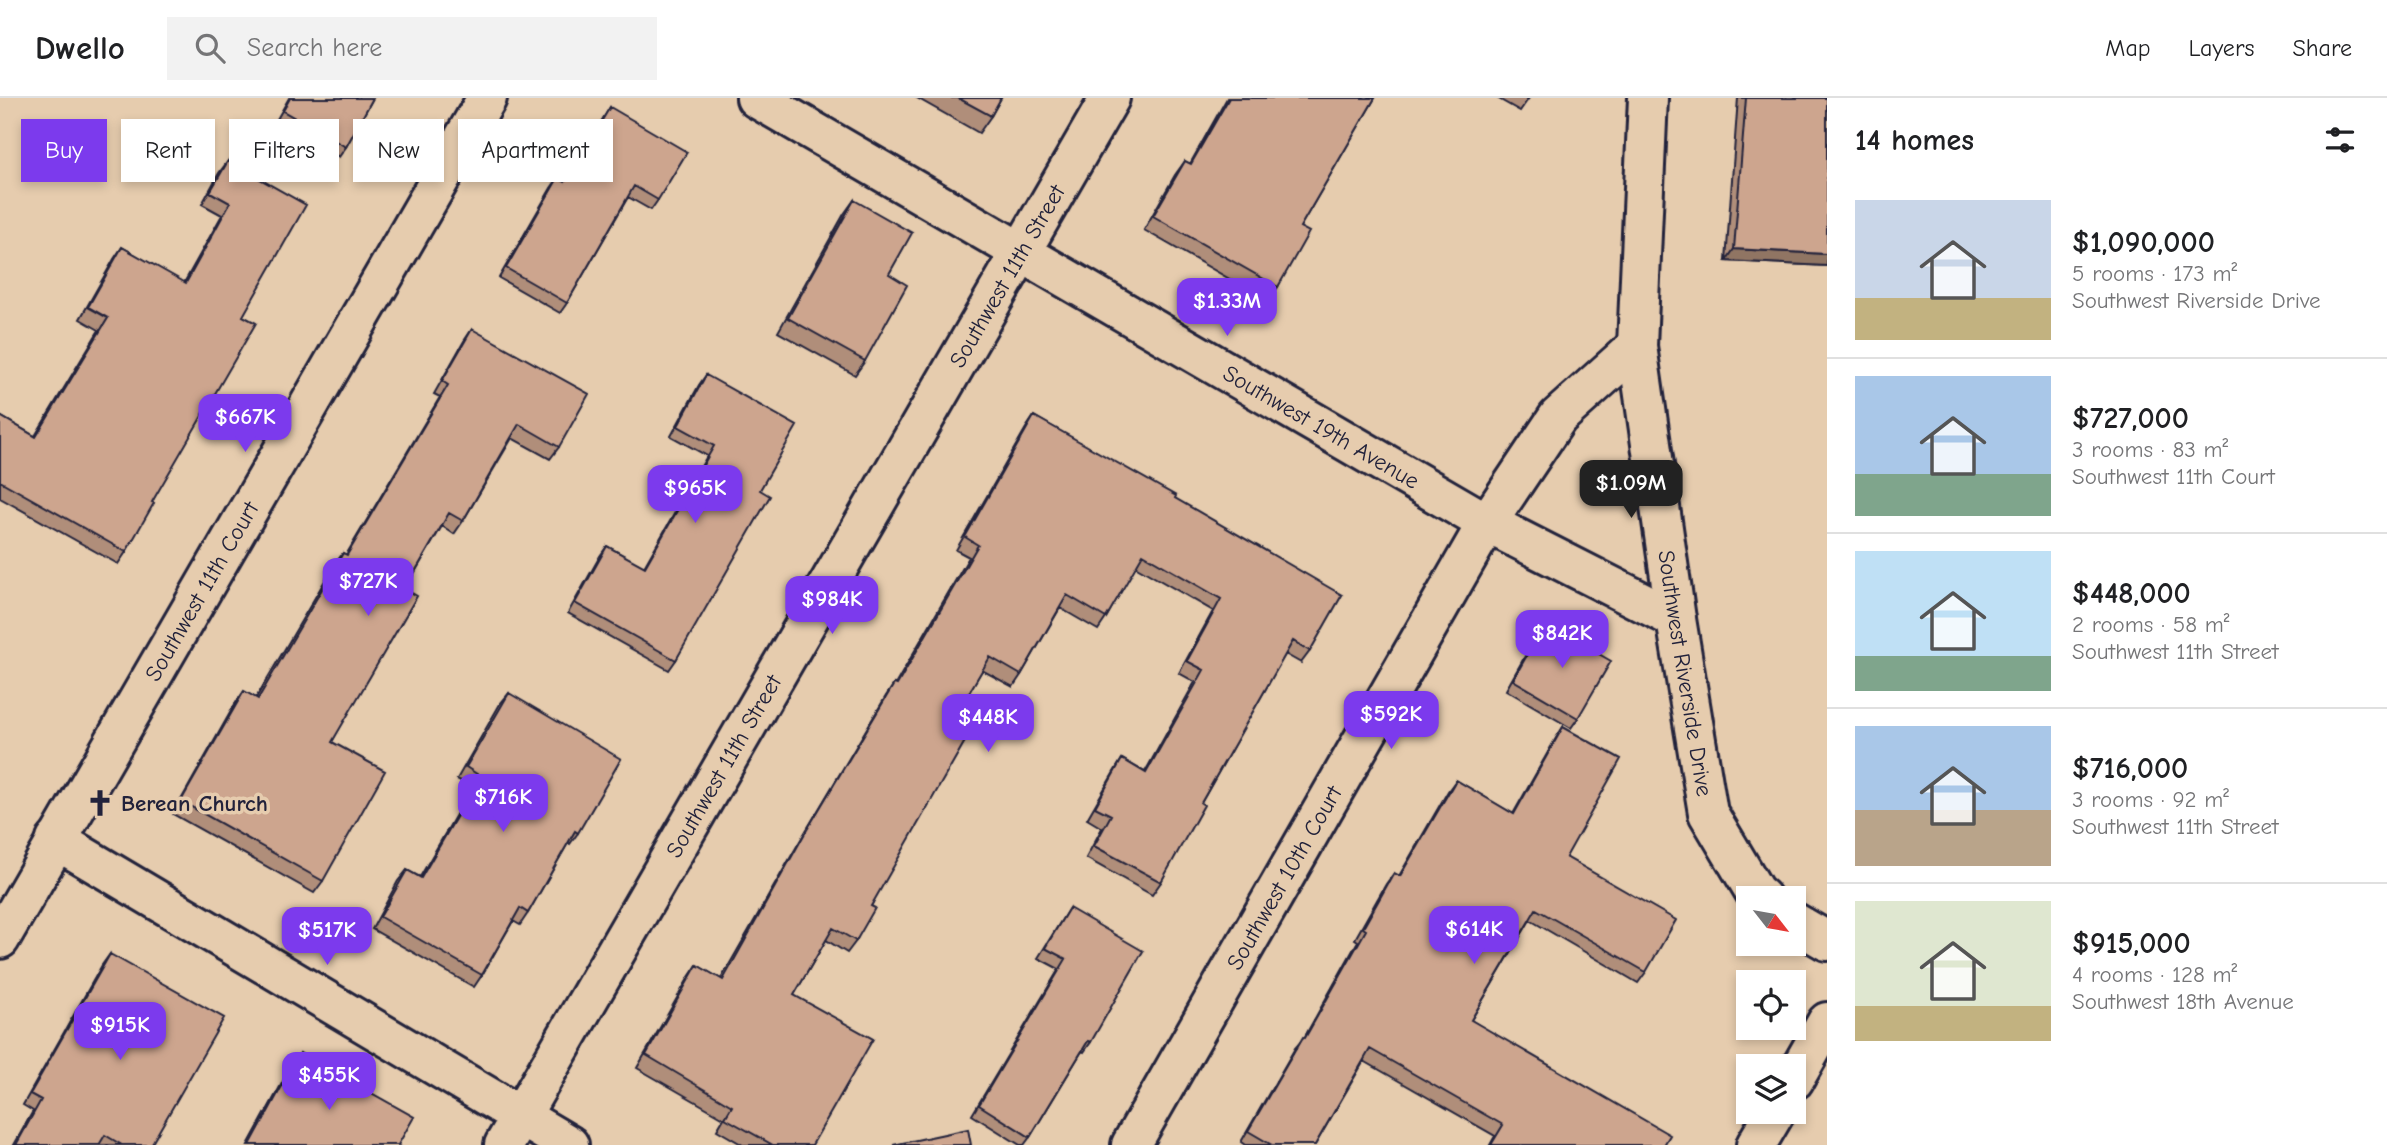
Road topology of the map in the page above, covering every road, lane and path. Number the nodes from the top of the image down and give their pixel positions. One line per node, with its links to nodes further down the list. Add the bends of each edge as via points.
1 (487, 98): 9 (street, Southwest 11th Court)
2 (756, 98): 5 (street, Southwest 19th Avenue)
3 (1110, 98): 5 (street, Southwest 11th Street)
4 (1648, 98): 6 (street, Southwest Riverside Drive)
5 (1020, 252): 7 (street, Southwest 19th Avenue); 17 (street, Southwest 11th Street)
6 (1637, 345): 7 (street, Southwest 10th Court, via 1558,417); 8 (street, Southwest Riverside Drive)
7 (1487, 523): 8 (street, Southwest 19th Avenue); 19 (street, Southwest 10th Court)
8 (1676, 619): 10 (street, Southwest Riverside Drive, via 1708,813)
9 (55, 840): 12 (street, Southwest 11th Court); 17 (street)
10 (1751, 886)
11 (1806, 929): 13 (street)
12 (0, 939)
13 (1827, 941)
14 (1827, 1022): 15 (street)
15 (1806, 1059)
16 (1768, 1124): 20 (street)
17 (512, 1131): 18 (street)
18 (569, 1145)
19 (1131, 1145)
20 (1756, 1145)

